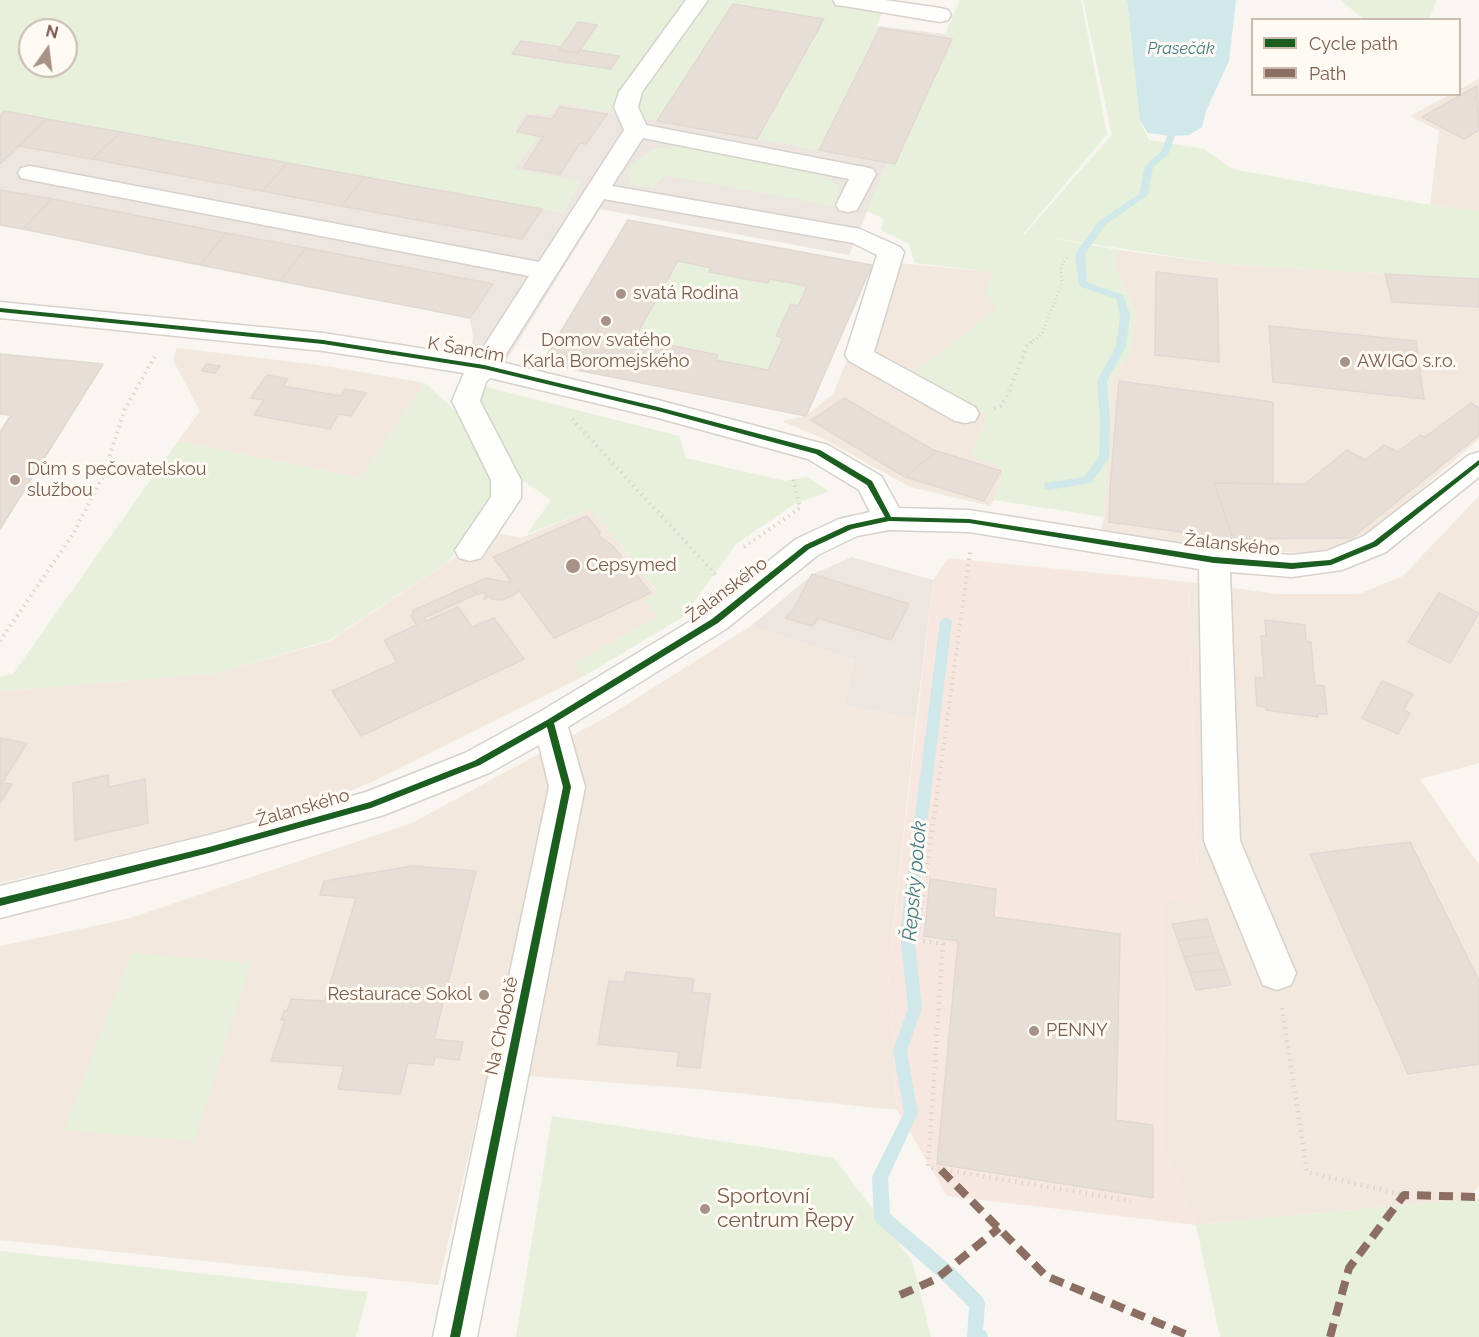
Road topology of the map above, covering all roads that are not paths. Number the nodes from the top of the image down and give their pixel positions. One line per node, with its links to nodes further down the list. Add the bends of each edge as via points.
1 (697, 0): 5 (street, via 631,92 626,107)
2 (844, 0): 3 (street)
3 (944, 7): 4 (street)
4 (929, 33)
5 (636, 130): 7 (street); 8 (street, via 864,174)
6 (30, 173): 9 (street)
7 (598, 191): 9 (street); 12 (street, via 860,237 891,252 859,356)
8 (848, 205)
9 (546, 272): 11 (street)
10 (0, 310): 11 (street, K Šancím, via 322,342)
11 (484, 367): 14 (street, K Šancím, via 818,452 870,483); 15 (street, via 473,380 466,401 506,480 506,498)
12 (964, 414)
13 (1479, 462): 16 (street, Žalanského, via 1375,544 1331,562 1292,566)
14 (889, 519): 16 (street, Žalanského, via 969,521); 17 (street, Žalanského, via 850,527 807,547 715,621)
15 (470, 550)
16 (1214, 560): 19 (street, via 1222,842)
17 (550, 723): 18 (street, Žalanského, via 477,763 371,805); 20 (street, Na Chobotě, via 567,787)
18 (0, 902)
19 (1277, 973)
20 (454, 1337)

